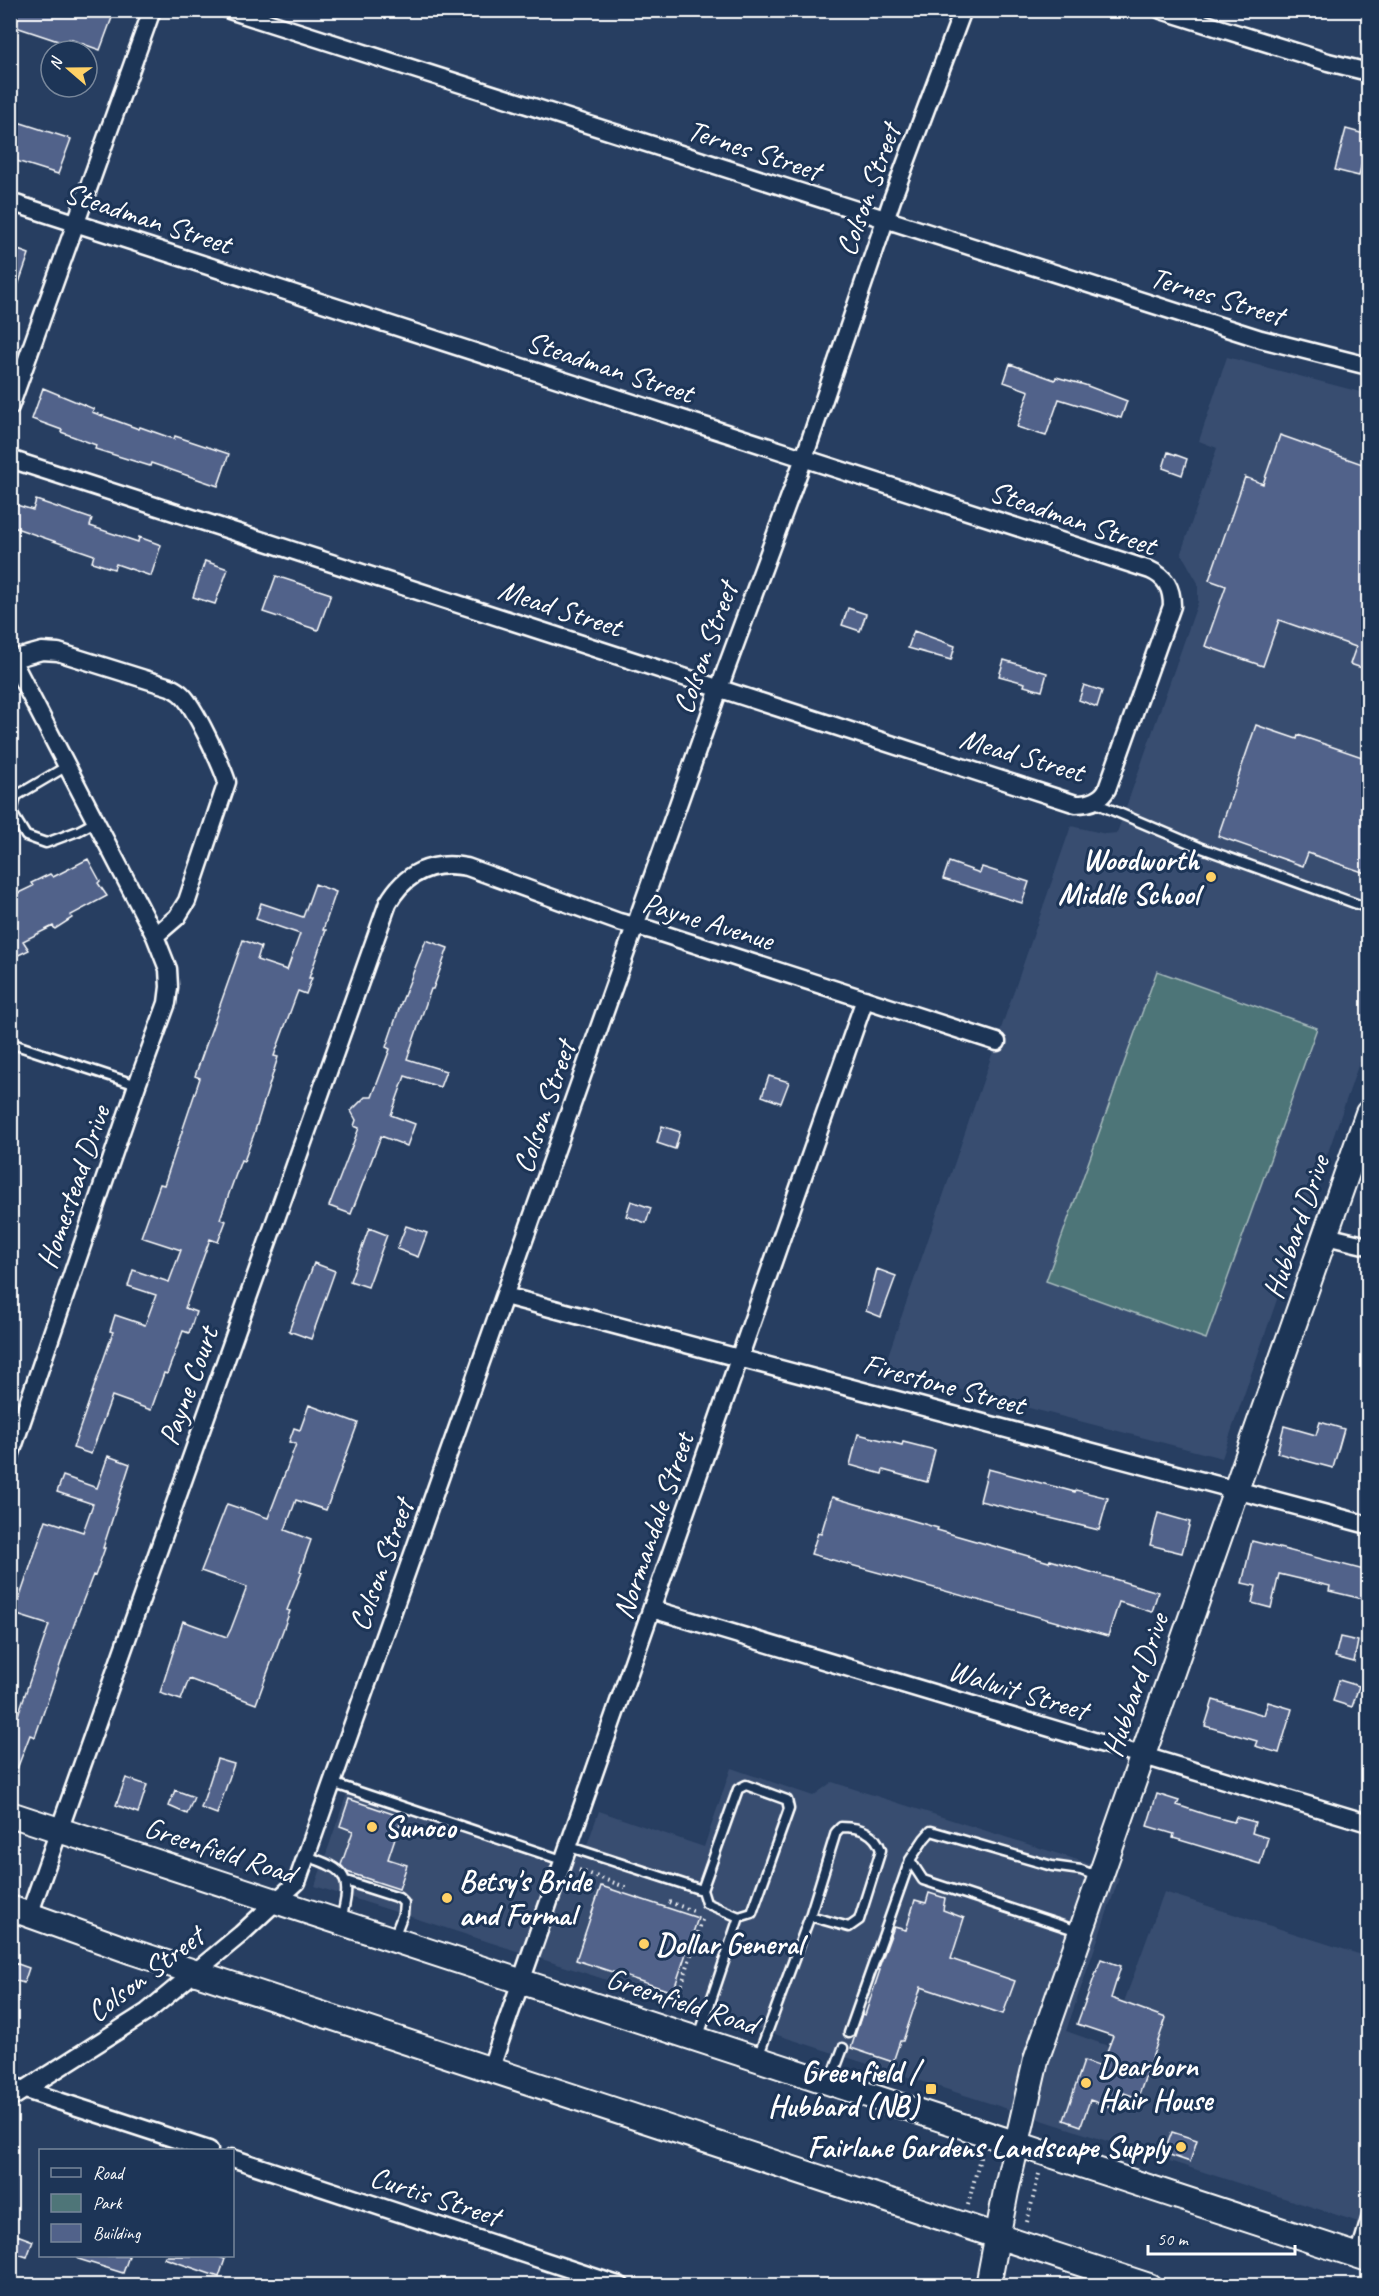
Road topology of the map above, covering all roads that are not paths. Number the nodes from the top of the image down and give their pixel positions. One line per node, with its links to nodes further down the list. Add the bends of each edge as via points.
1 (152, 10): 8 (street)
2 (229, 10): 7 (street, Ternes Street)
3 (963, 10): 7 (street, Colson Street)
4 (1161, 10): 5 (street)
5 (1368, 72)
6 (10, 202): 8 (street, Steadman Street)
7 (886, 220): 9 (street, Ternes Street, via 1261,339); 11 (street, Colson Street)
8 (76, 223): 10 (street); 11 (street, Steadman Street)
9 (1368, 366)
10 (10, 407)
11 (804, 458): 14 (street, Colson Street); 16 (street, Steadman Street, via 1150,570 1168,585 1172,606 1107,789)
12 (10, 459): 14 (street, Mead Street)
13 (12, 657): 15 (street, Homestead Drive); 21 (street, Homestead Drive, via 58,652 170,687 190,705 223,768 227,782 187,901 177,917)
14 (719, 688): 16 (street, Mead Street, via 1077,804); 20 (street, Colson Street)
15 (67, 766): 17 (street, Homestead Drive); 17 (lane, via 16,796 12,813 26,836 46,843)
16 (1093, 802): 19 (lane, via 1199,847)
17 (95, 822): 21 (street, Homestead Drive)
18 (405, 880): 20 (street, Payne Avenue, via 427,868 455,865); 39 (street, Payne Court, via 388,903)
19 (1368, 908)
20 (635, 926): 22 (street, Payne Avenue); 29 (street, Colson Street)
21 (155, 936): 25 (street, Homestead Drive, via 168,969 167,1003)
22 (865, 999): 23 (street, Payne Avenue); 30 (street, Normandale Street)
23 (997, 1042)
24 (10, 1043): 25 (lane)
25 (136, 1085): 31 (street, Homestead Drive)
26 (1368, 1119): 27 (main road, Hubbard Drive)
27 (1326, 1236): 28 (street); 32 (main road, Hubbard Drive)
28 (1368, 1246)
29 (505, 1296): 30 (street, Firestone Street); 36 (street, Colson Street)
30 (740, 1358): 32 (street, Firestone Street); 34 (street, Normandale Street)
31 (10, 1455)
32 (1237, 1490): 33 (street, Firestone Street); 35 (main road, Hubbard Drive)
33 (1368, 1525)
34 (652, 1609): 35 (street, Walwit Street); 41 (street, Normandale Street)
35 (1144, 1755): 38 (street, Walwit Street); 43 (main road, Hubbard Drive)
36 (332, 1784): 40 (street, Colson Street); 41 (lane)
37 (10, 1814): 39 (main road, Greenfield Road)
38 (1368, 1823)
39 (58, 1830): 46 (main road, Greenfield Road); 47 (street, Payne Court)
40 (306, 1856): 44 (lane, via 331,1867); 46 (street, Colson Street, via 297,1881)
41 (571, 1859): 45 (lane); 54 (street, Normandale Street)
42 (910, 1860): 43 (lane, via 924,1839 939,1832); 51 (lane, via 923,1880); 55 (lane)
43 (1101, 1877): 51 (main road, Hubbard Drive)
44 (346, 1881): 50 (lane, via 347,1896); 52 (lane, via 404,1903)
45 (702, 1890): 49 (lane, via 706,1903); 49 (lane, via 738,1789 746,1785 787,1800 789,1809 752,1913)
46 (276, 1902): 50 (main road, Greenfield Road); 53 (street, Colson Street)
47 (20, 1911): 53 (main road)
48 (810, 1916): 48 (lane, via 836,1832 850,1827 872,1833 881,1850 859,1920 849,1927); 58 (lane)
49 (739, 1917): 56 (lane)
50 (340, 1923): 52 (main road, Greenfield Road)
51 (1081, 1932): 62 (main road, Hubbard Drive, via 1036,2060)
52 (393, 1940): 54 (main road, Greenfield Road)
53 (194, 1972): 59 (main road); 61 (street, Colson Street, via 147,2012)
54 (522, 1982): 56 (main road, Greenfield Road); 59 (street, Normandale Street)
55 (849, 2033)
56 (698, 2039): 58 (main road, Greenfield Road)
57 (843, 2048): 60 (lane)
58 (757, 2059): 60 (main road, Greenfield Road)
59 (490, 2070): 66 (main road)
60 (830, 2083): 62 (main road, Greenfield Road)
61 (15, 2091): 63 (street)
62 (1017, 2144): 66 (main road, Hubbard Drive); 67 (main road, Greenfield Road)
63 (203, 2149)
64 (234, 2159): 68 (street, Curtis Street)
65 (1368, 2212): 67 (lane)
66 (998, 2236): 69 (main road, Hubbard Drive); 70 (main road)
67 (1362, 2257)
68 (621, 2286)
69 (988, 2286)
70 (1149, 2286)

